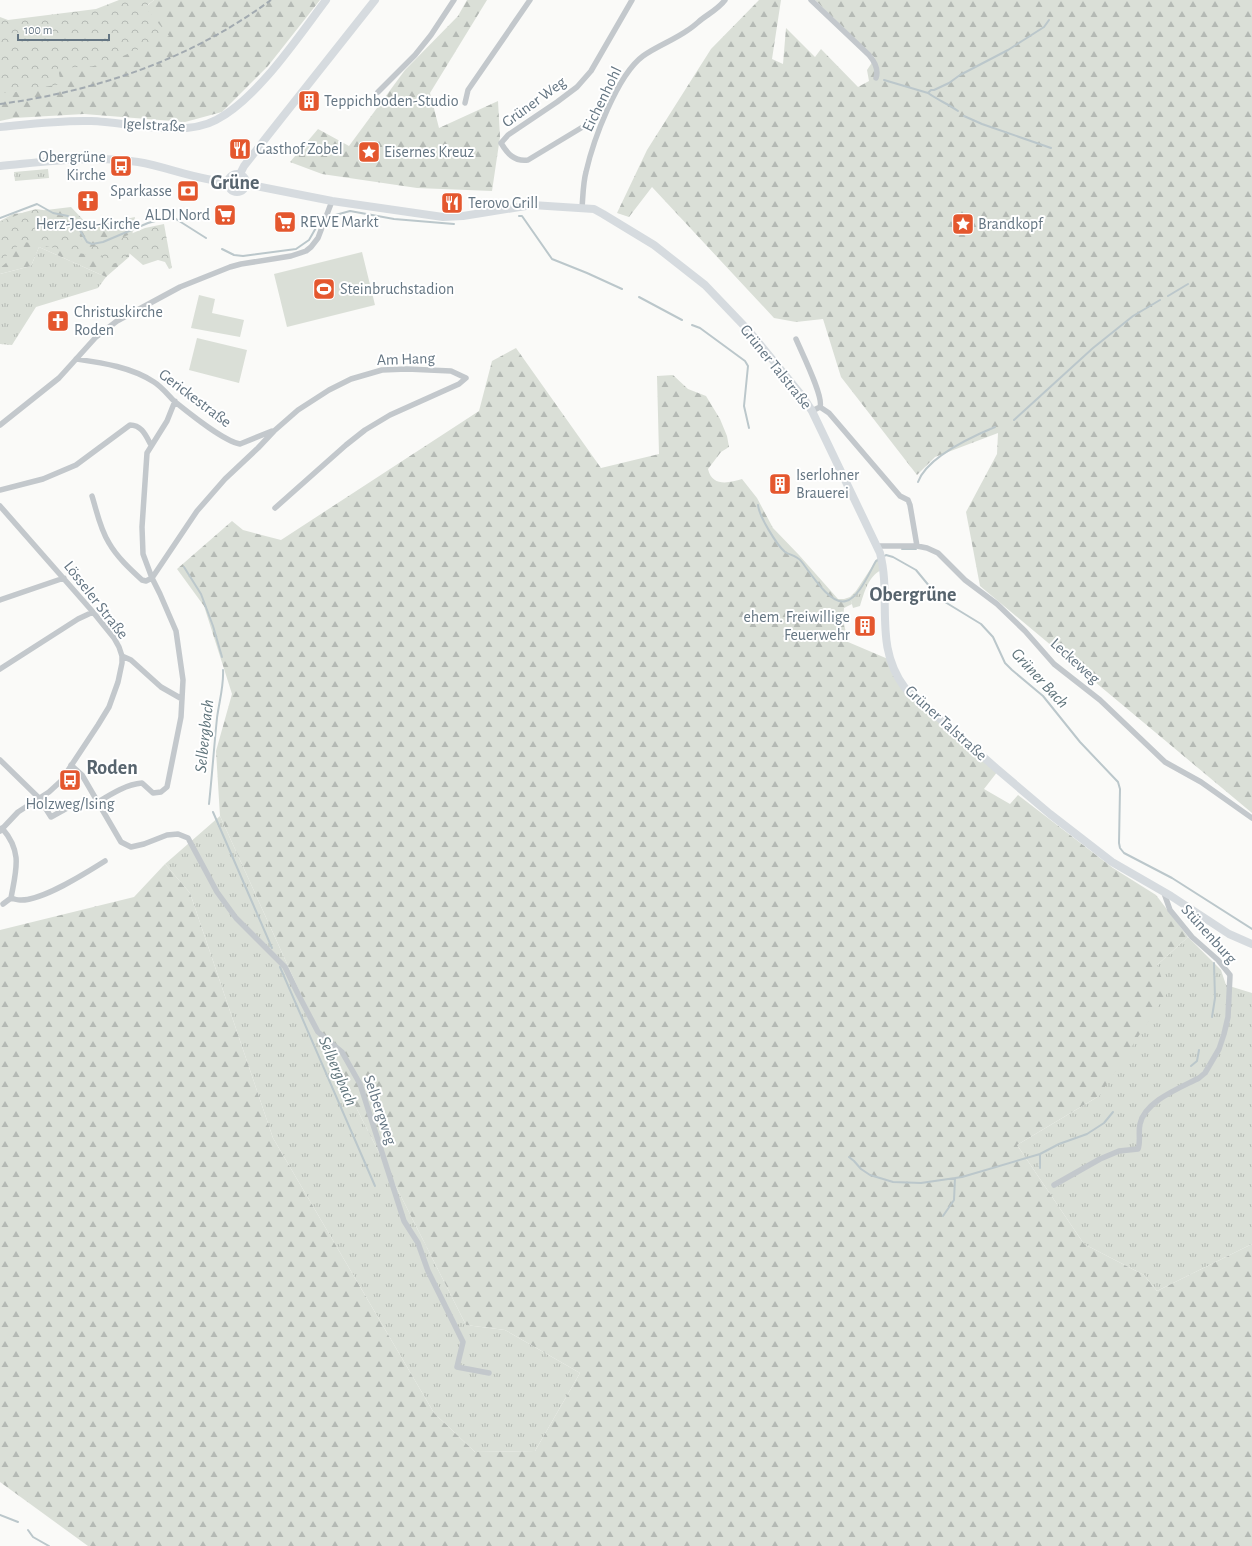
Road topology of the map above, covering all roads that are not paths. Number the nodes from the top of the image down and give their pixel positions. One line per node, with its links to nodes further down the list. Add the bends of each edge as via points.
1 (326, 0): 11 (main road, Igelstraße, via 247,97 216,121 202,126 176,128 91,121)
2 (375, 0): 14 (main road)
3 (454, 0): 9 (street, via 431,35)
4 (530, 0): 10 (street, via 468,90)
5 (632, 0): 12 (street, Grüner Weg, via 590,71 577,87 508,135 501,143 511,156 528,160)
6 (725, 0): 18 (street, Eichenhohl, via 720,7 688,30 643,56 631,69 603,119 593,147 585,173)
7 (811, 0): 8 (street, via 869,55 876,66)
8 (876, 78)
9 (378, 92)
10 (465, 103)
11 (0, 127)
12 (580, 128)
13 (0, 166): 15 (main road, via 75,160 114,160 154,165 203,179)
14 (240, 174): 15 (main road, via 232,175); 16 (main road)
15 (228, 182): 16 (main road, via 228,187 235,192 244,190)
16 (246, 184): 17 (main road, Grüner Talstraße)
17 (332, 201): 18 (main road, Grüner Talstraße, via 443,217 532,205); 20 (street, via 315,243 306,251 230,267 180,287 105,329)
18 (582, 208): 23 (main road, Grüner Talstraße, via 594,209 643,238 705,285 749,331)
19 (796, 339): 22 (street, via 817,389)
20 (76, 359): 21 (street, Gerickestraße, via 112,364 135,373 155,383); 24 (street, via 59,378)
21 (175, 401): 25 (street, Gerickestraße, via 218,434 236,443 240,444); 26 (street, via 167,420)
22 (820, 407): 23 (street); 31 (street, via 829,414 900,496 908,500)
23 (812, 411): 32 (main road, Grüner Talstraße)
24 (0, 425)
25 (274, 431): 30 (street, Am Hang, via 298,410 329,390 368,373 382,370 432,370 451,371 466,378 459,384 390,415 365,430); 34 (street, Am Hang, via 225,478 197,511)
26 (151, 445): 27 (street, via 142,430 135,425 130,426 76,465 43,478); 34 (street, via 147,453 142,527 143,554)
27 (0, 490)
28 (92, 496): 34 (street, via 109,543 142,580)
29 (0, 506): 33 (street, Lösseler Straße)
30 (275, 508)
31 (917, 546): 32 (street, Leckeweg); 45 (street, Leckeweg, via 938,553 965,580 997,604 1054,664 1100,700 1165,762 1201,782)
32 (878, 549): 48 (main road, Grüner Talstraße, via 882,562 887,651 894,671 905,688 1050,814 1112,862)
33 (64, 578): 35 (street); 36 (street, Lösseler Straße)
34 (152, 578): 39 (street, via 176,631 183,680)
35 (0, 600)
36 (93, 612): 37 (street, Lösseler Straße, via 114,638); 38 (street)
37 (122, 656): 39 (street); 41 (street, Lösseler Straße, via 120,672 109,707)
38 (0, 669)
39 (182, 699): 43 (street, via 181,717 166,787 160,792 153,793 142,783 136,784)
40 (0, 760): 42 (street)
41 (71, 765): 42 (street, Lösseler Straße, via 55,788); 43 (street, Selbergweg, via 82,775)
42 (40, 798): 44 (street, via 51,817); 46 (street, Lösseler Straße, via 18,812)
43 (98, 802): 53 (street, Selbergweg, via 121,842 131,847 167,835 178,834 188,838 217,892 236,918 285,966 318,1032 342,1052 360,1084 404,1221 418,1243 428,1271 463,1342 457,1367)
44 (68, 807)
45 (1252, 818)
46 (1, 830): 49 (street, via 13,845 18,861)
47 (105, 861): 49 (street, via 72,881 39,896 20,901)
48 (1164, 893): 51 (main road, Grüner Talstraße, via 1229,934); 52 (street, Stünenburg, via 1170,910 1192,937 1218,960 1230,975 1228,1017 1219,1049 1199,1078 1150,1106 1140,1124 1138,1149 1119,1151 1100,1159)
49 (12, 898): 50 (street)
50 (2, 904)
51 (1252, 944)
52 (1054, 1185)
53 (489, 1373)

